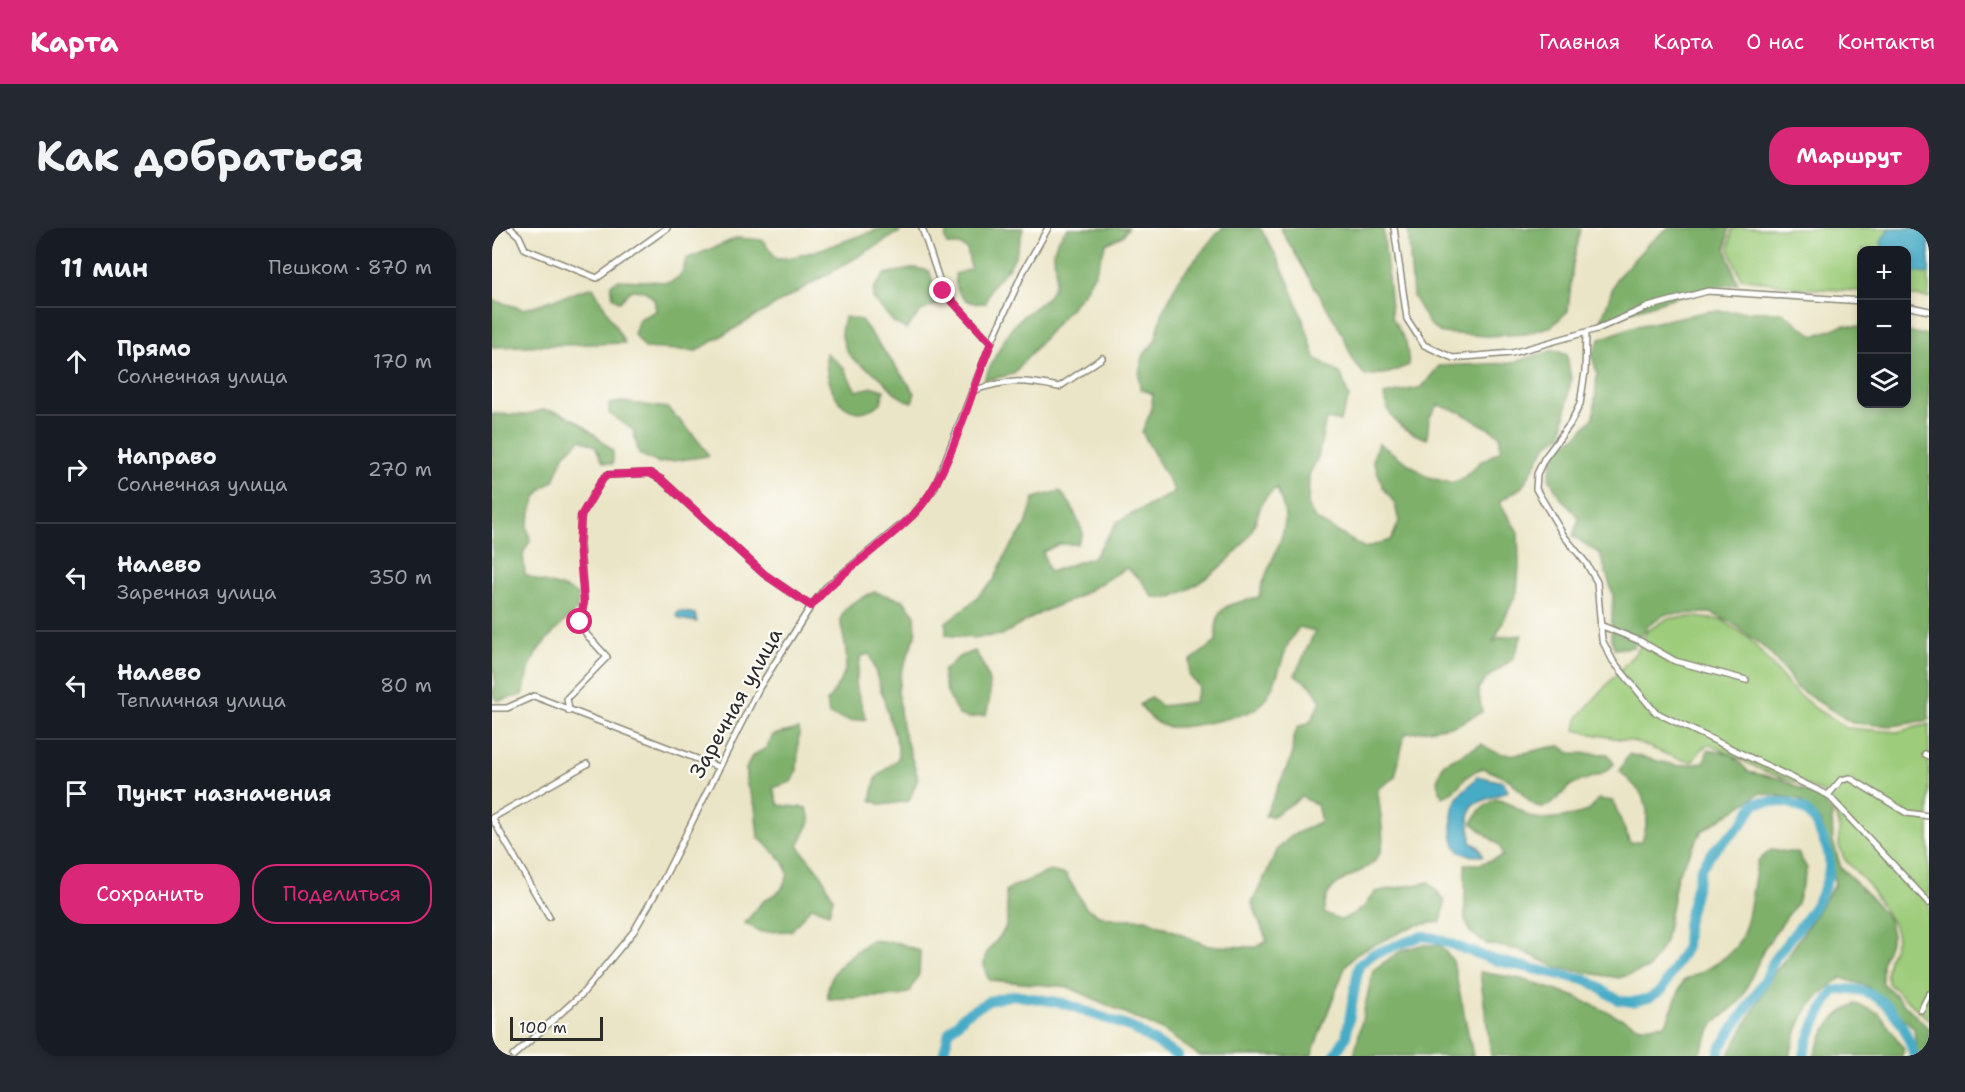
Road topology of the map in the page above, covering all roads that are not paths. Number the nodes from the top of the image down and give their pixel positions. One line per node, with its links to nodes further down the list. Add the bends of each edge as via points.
1 (510, 228): 2 (street, via 525,249 597,278)
2 (667, 228)
3 (922, 228): 10 (street, via 943,291)
4 (1048, 228): 10 (street, Заречная улица)
5 (1394, 228): 9 (street, via 1407,319 1424,345 1433,351 1453,358 1512,353)
6 (1857, 301): 9 (street, via 1708,291 1648,307)
7 (1911, 307): 8 (street)
8 (1929, 311)
9 (1586, 333): 14 (street, via 1580,404 1544,459 1536,489 1597,582)
10 (991, 343): 12 (street, Заречная улица)
11 (1102, 358): 12 (street, via 1059,387 1023,380 1000,381)
12 (972, 391): 13 (street, Заречная улица, via 934,489 914,514 826,588)
13 (811, 606): 17 (street, via 764,574 662,480 650,473 607,475 581,516 579,545 584,602 580,622 606,657 567,698); 19 (street, Заречная улица, via 759,688)
14 (1600, 625): 15 (street, via 1675,661); 20 (street, via 1602,640 1613,661 1654,712)
15 (1746, 680)
16 (492, 708): 17 (street, via 507,708 534,696)
17 (569, 711): 19 (street)
18 (587, 764): 22 (street)
19 (718, 767): 27 (street, Заречная улица, via 634,931 582,994)
20 (1828, 795): 21 (street, via 1842,780 1850,778 1907,813); 23 (street)
21 (1929, 816)
22 (492, 818): 24 (street)
23 (1929, 903)
24 (549, 917)
25 (1929, 994): 26 (street)
26 (1921, 1010)
27 (513, 1056)

